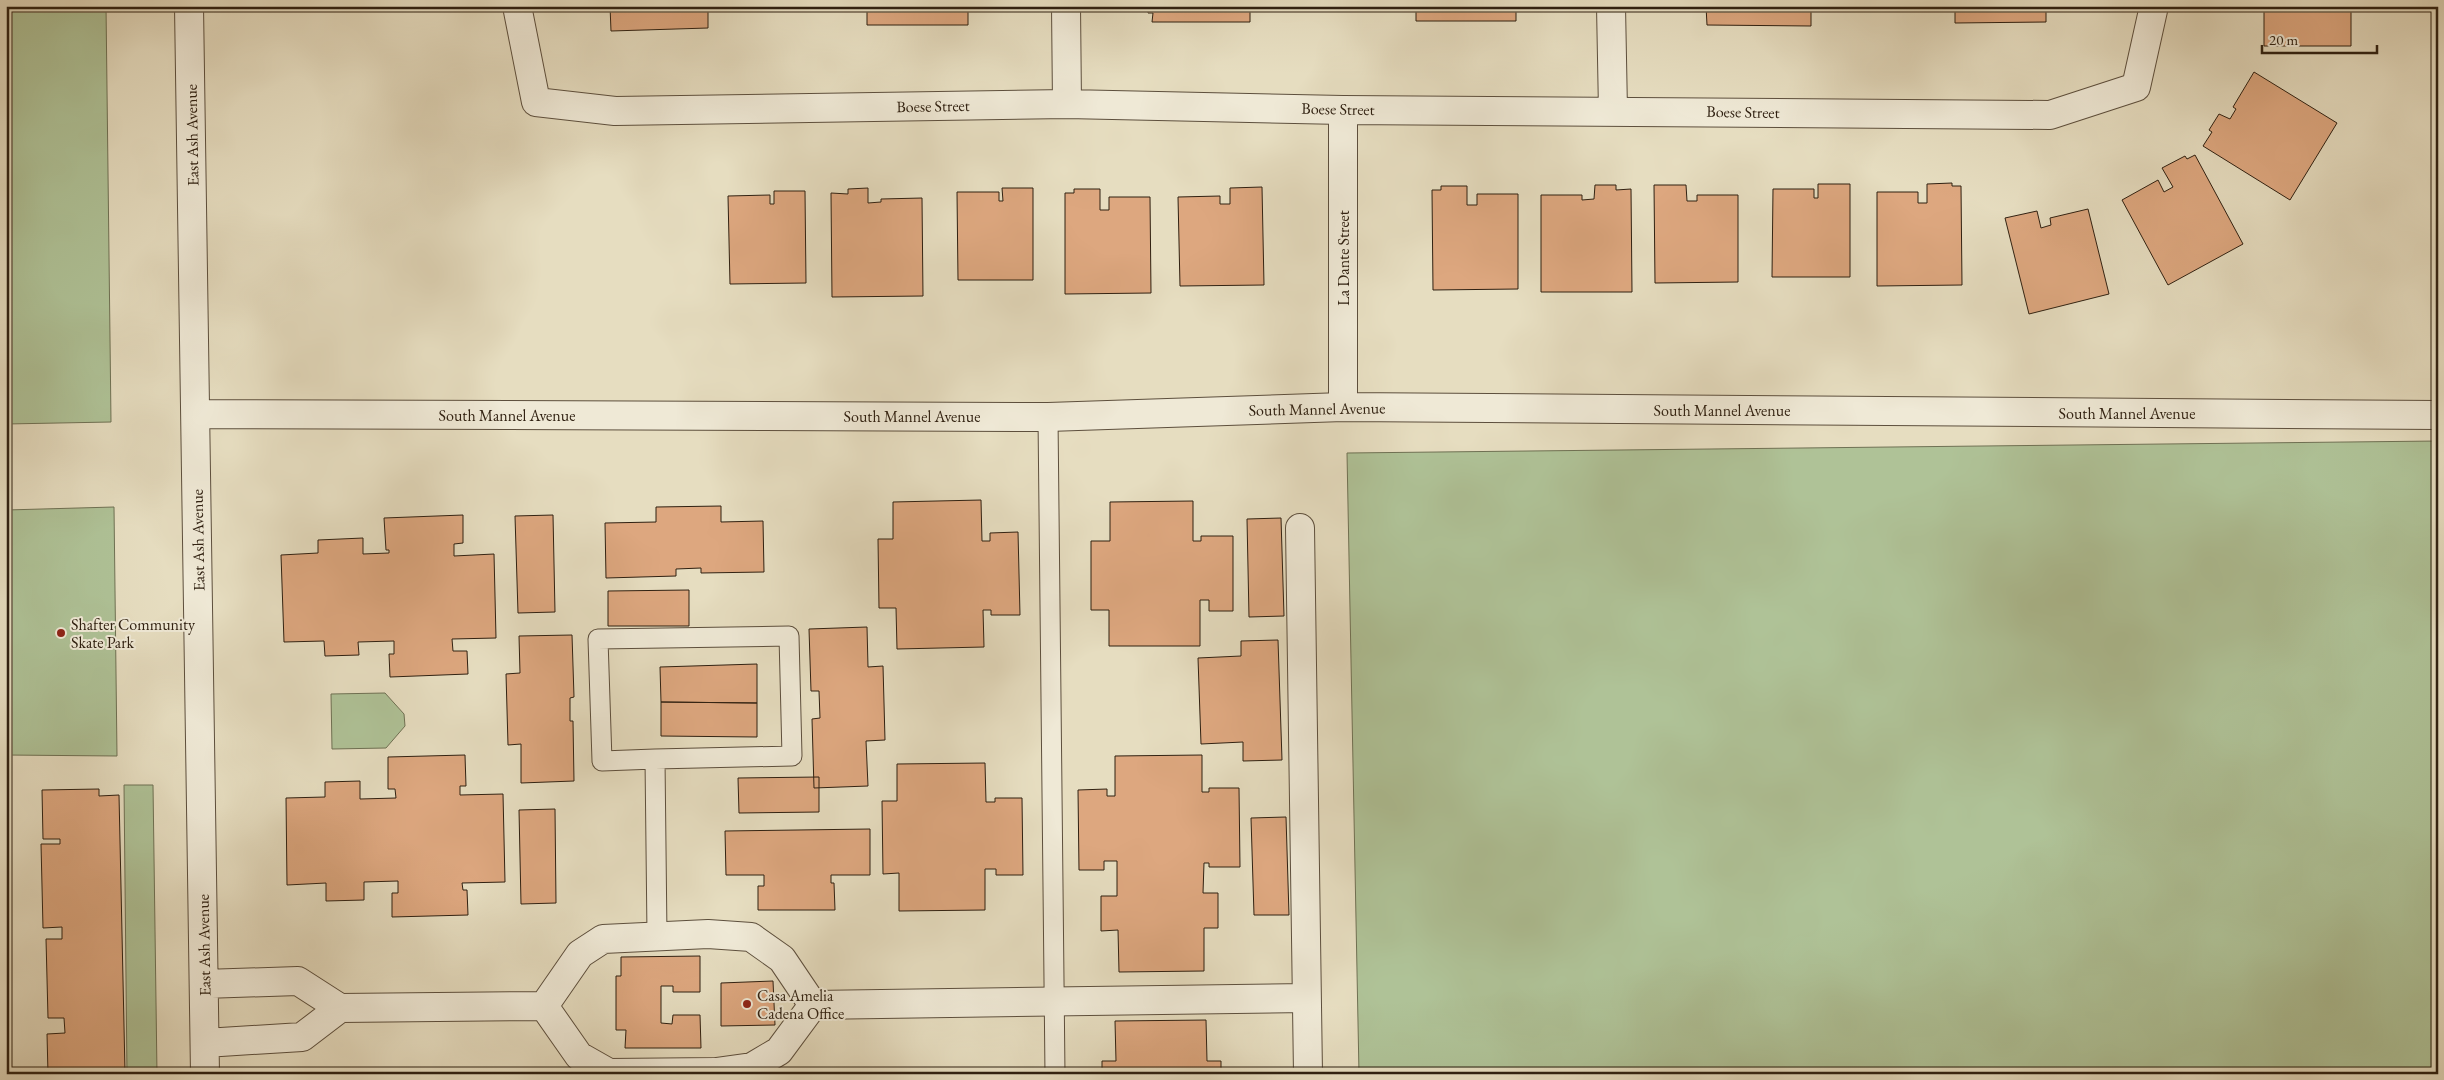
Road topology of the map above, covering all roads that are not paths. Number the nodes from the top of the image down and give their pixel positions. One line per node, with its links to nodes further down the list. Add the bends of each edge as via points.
1 (190, 6): 10 (street, East Ash Avenue)
2 (517, 6): 6 (street, Boese Street, via 536,102 615,111)
3 (1066, 6): 6 (street)
4 (1611, 6): 8 (street)
5 (2154, 6): 8 (street, Boese Street, via 2136,87 2050,115)
6 (1067, 104): 7 (street, Boese Street)
7 (1343, 110): 8 (street, Boese Street); 9 (street, La Dante Street)
8 (1613, 111)
9 (1343, 407): 11 (street, South Mannel Avenue); 12 (street, South Mannel Avenue)
10 (196, 414): 12 (street, South Mannel Avenue); 16 (street, East Ash Avenue)
11 (2438, 416)
12 (1048, 417): 18 (lane)
13 (1300, 528): 17 (street)
14 (655, 759): 14 (lane, via 792,756 789,636 598,639 602,761); 15 (lane)
15 (656, 935): 19 (street, via 751,937 782,959); 20 (street, via 604,939 580,954)
16 (204, 984): 21 (street, via 298,981); 22 (street, East Ash Avenue)
17 (1306, 998): 18 (street); 26 (street)
18 (1054, 1002): 19 (street); 25 (lane)
19 (812, 1005): 23 (street, via 780,1051 752,1068)
20 (544, 1006): 21 (street); 23 (street, via 579,1056 609,1073)
21 (340, 1008): 22 (street, via 302,1037)
22 (205, 1043): 24 (street, East Ash Avenue)
23 (660, 1073)
24 (205, 1074)
25 (1055, 1074)
26 (1308, 1074)

